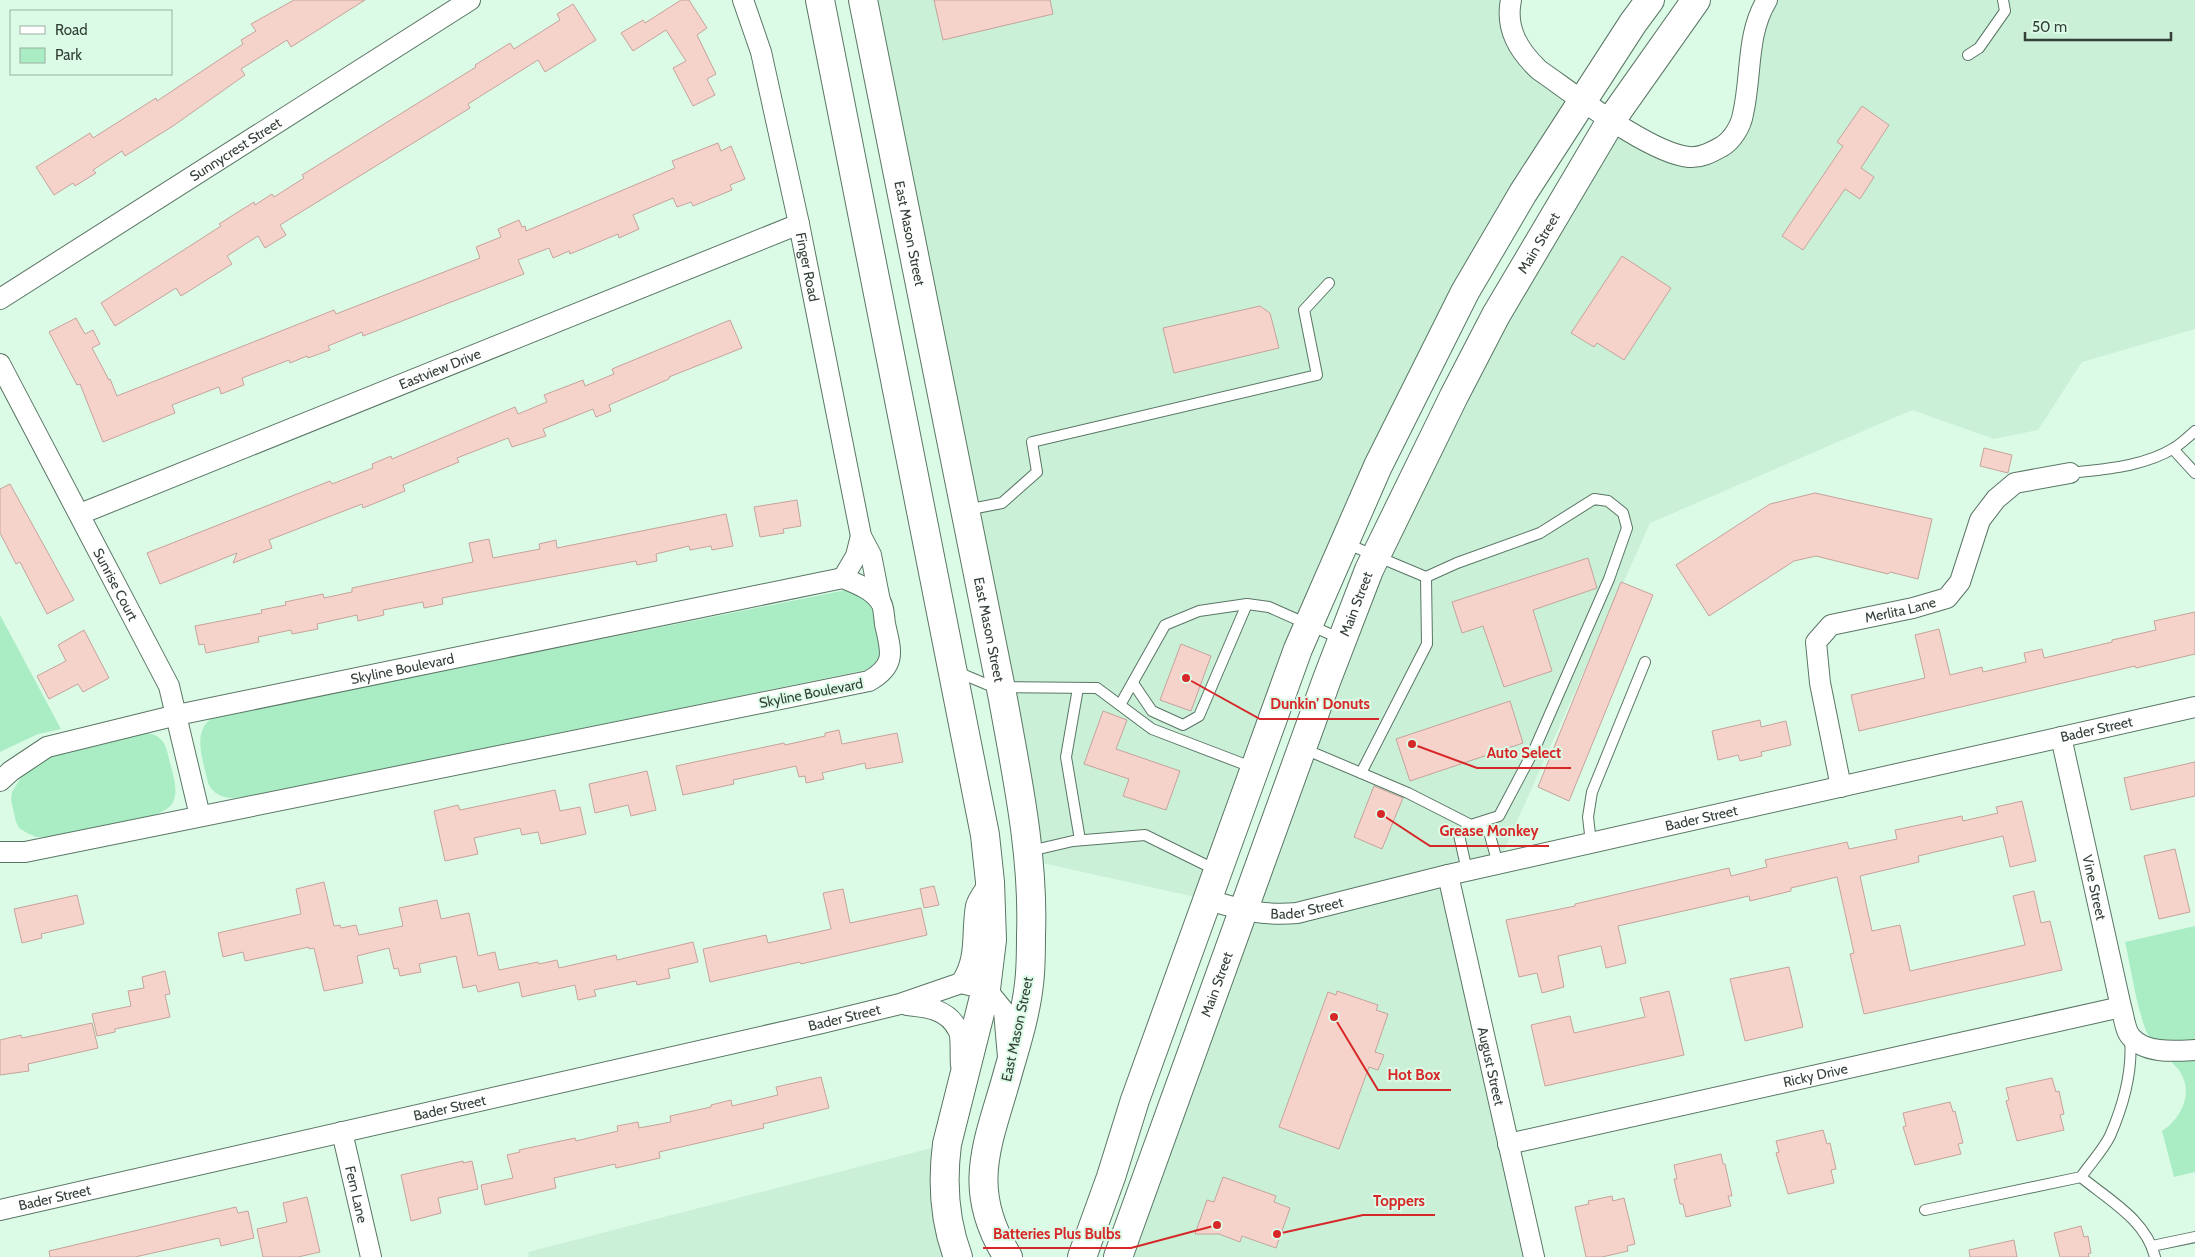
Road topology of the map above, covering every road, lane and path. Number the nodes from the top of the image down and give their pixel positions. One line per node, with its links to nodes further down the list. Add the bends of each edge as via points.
1 (470, 0): 15 (street, Sunnycrest Street)
2 (743, 0): 13 (street, Finger Road, via 761,52)
3 (820, 0): 33 (main road)
4 (863, 0): 21 (main road, East Mason Street)
5 (1512, 0): 11 (street, via 1509,14 1511,30 1524,55 1539,70)
6 (1650, 0): 11 (main road)
7 (1696, 0): 12 (main road, Main Street)
8 (1768, 0): 12 (street, via 1754,29 1742,120 1724,145 1702,156 1676,155 1654,146)
9 (2003, 0): 10 (lane, via 2005,11 1979,48)
10 (1968, 55)
11 (1585, 101): 12 (street); 24 (main road, via 1524,193 1465,292 1378,466)
12 (1612, 119): 25 (main road, Main Street, via 1496,315)
13 (799, 224): 22 (street, Eastview Drive); 23 (street, Finger Road)
14 (1329, 283): 21 (lane, via 1304,310 1317,375 1032,442 1037,472 1002,503)
15 (0, 299)
16 (0, 364): 22 (street, Sunrise Court)
17 (2195, 431): 18 (lane)
18 (2173, 449): 19 (lane, via 2114,468); 20 (lane)
19 (2070, 473): 45 (street, Merlita Lane, via 2015,484 1996,499 1980,520 1960,582 1947,598 1831,625 1816,642 1820,683)
20 (2195, 473)
21 (965, 510): 35 (main road, East Mason Street)
22 (80, 514): 39 (street, Sunrise Court, via 169,686)
23 (861, 536): 27 (street, via 856,556); 28 (street, Skyline Boulevard, via 871,556)
24 (1344, 543): 25 (lane); 30 (main road)
25 (1376, 556): 26 (lane); 31 (main road, Main Street)
26 (1426, 577): 43 (lane, via 1427,644); 47 (lane, via 1540,533 1594,499 1608,501 1623,513 1627,528 1609,579 1535,748 1499,816)
27 (843, 578): 28 (street, via 863,587); 39 (street, Skyline Boulevard)
28 (880, 601): 46 (street, Skyline Boulevard, via 892,654 881,674 869,681)
29 (1247, 604): 30 (lane, via 1270,607); 34 (lane, via 1199,611 1165,625); 34 (lane, via 1200,716 1183,725 1152,712)
30 (1308, 624): 31 (lane); 42 (main road)
31 (1342, 639): 41 (main road, Main Street)
32 (1645, 662): 49 (lane, via 1592,792 1588,817)
33 (953, 670): 35 (lane); 57 (main road, via 985,835 990,882 992,940)
34 (1133, 683): 37 (lane)
35 (1001, 687): 36 (lane); 50 (main road, East Mason Street)
36 (1078, 688): 37 (lane, via 1097,688); 48 (lane, via 1066,758)
37 (1120, 705): 42 (lane, via 1152,729)
38 (2195, 707): 40 (street, Bader Street)
39 (177, 715): 44 (street, Skyline Boulevard, via 47,747); 46 (street, Sunrise Court)
40 (2061, 738): 45 (street, Bader Street); 59 (street, Vine Street)
41 (1302, 748): 43 (lane); 56 (main road, Main Street)
42 (1255, 768): 53 (main road)
43 (1361, 773): 47 (lane)
44 (0, 781)
45 (1841, 787): 49 (street, Bader Street)
46 (200, 816): 51 (street, Skyline Boulevard, via 26,852)
47 (1471, 825): 52 (lane, via 1489,832); 54 (lane, via 1459,836)
48 (1080, 840): 50 (lane); 53 (lane, via 1145,835)
49 (1591, 843): 52 (street, Bader Street)
50 (1028, 851): 62 (main road, East Mason Street, via 1032,894 1029,985)
51 (0, 852)
52 (1498, 864): 54 (street, Bader Street)
53 (1219, 871): 55 (main road)
54 (1457, 873): 56 (street, Bader Street, via 1297,913); 65 (street, August Street)
55 (1209, 900): 56 (street, Bader Street); 74 (main road, via 1135,1100)
56 (1244, 912): 75 (main road, Main Street)
57 (973, 986): 58 (street, Bader Street); 62 (street, via 1004,1010); 63 (main road)
58 (900, 1004): 63 (street, Bader Street, via 932,1008 945,1014 959,1030); 64 (street, Bader Street)
59 (2121, 1008): 60 (street, Vine Street); 65 (street, Ricky Drive)
60 (2130, 1037): 61 (street, via 2144,1046 2163,1050); 66 (lane, via 2126,1092 2109,1137)
61 (2195, 1050)
62 (1010, 1068): 73 (main road, East Mason Street, via 986,1148 983,1169 983,1193 989,1215)
63 (963, 1082): 72 (main road, via 947,1144 944,1190 949,1229)
64 (342, 1132): 67 (street, Bader Street); 71 (street, Fern Lane)
65 (1508, 1144): 76 (street, August Street)
66 (2081, 1178): 68 (lane); 70 (lane, via 2137,1222)
67 (0, 1210)
68 (1924, 1210)
69 (2195, 1237): 70 (lane)
70 (2152, 1246): 77 (lane)
71 (371, 1257)
72 (958, 1257)
73 (1008, 1257)
74 (1082, 1257)
75 (1118, 1257)
76 (1534, 1257)
77 (2155, 1257)

